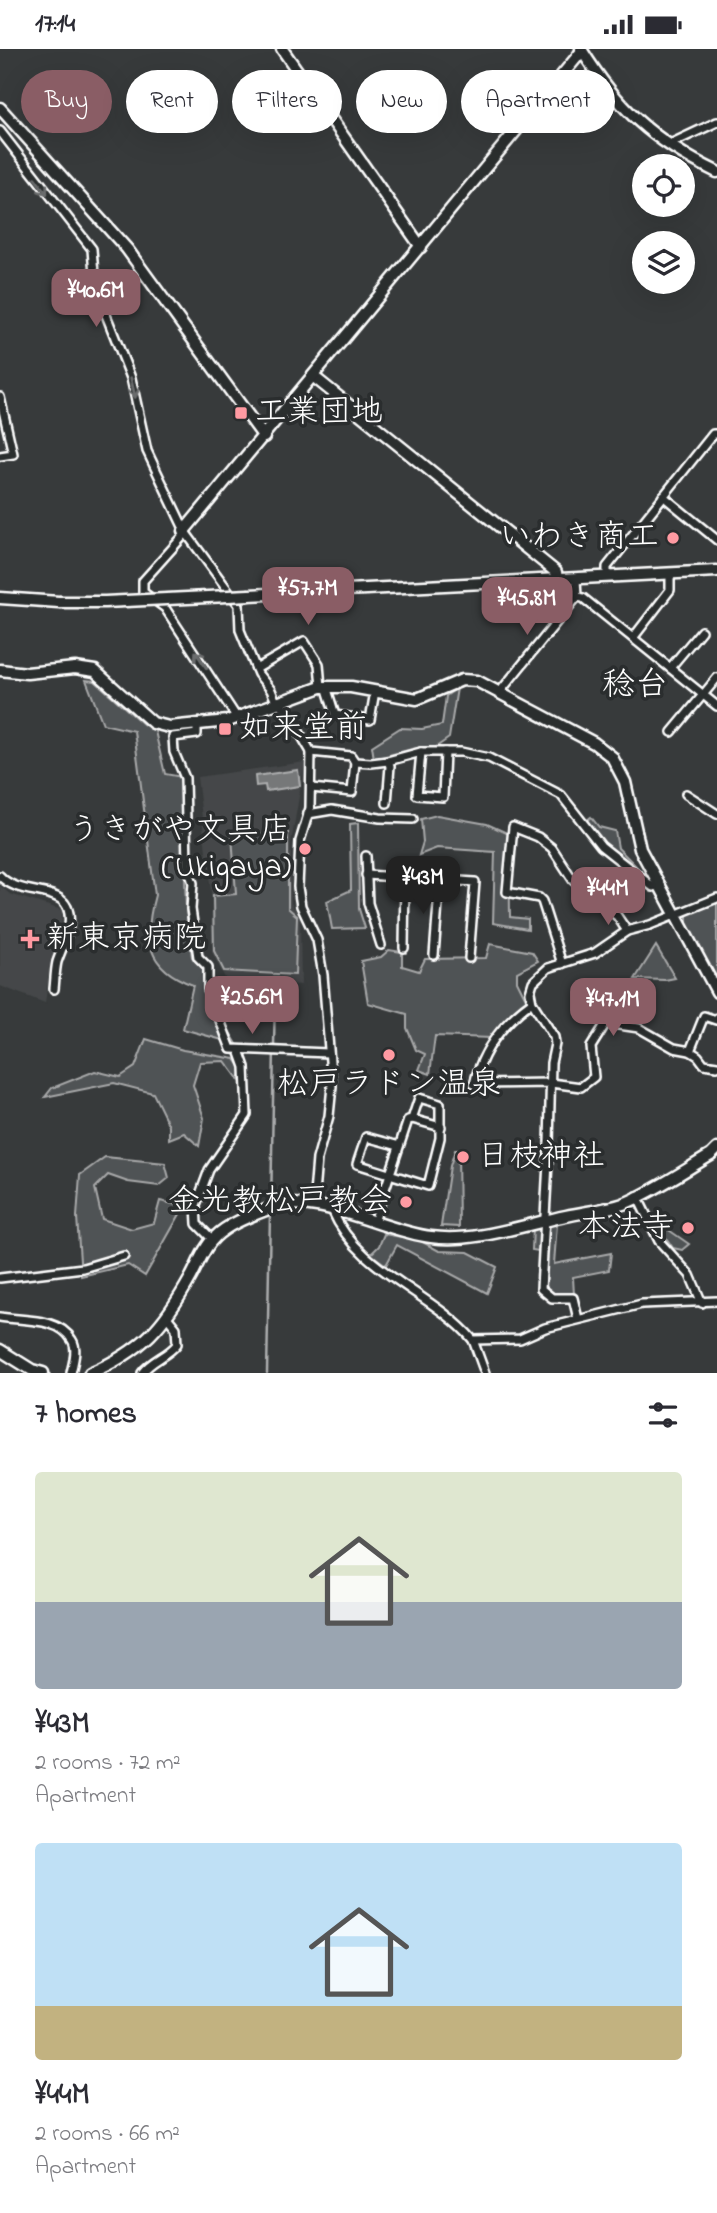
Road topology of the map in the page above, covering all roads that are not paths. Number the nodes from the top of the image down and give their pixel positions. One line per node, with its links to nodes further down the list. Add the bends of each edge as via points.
1 (282, 49): 8 (street)
2 (581, 50): 6 (street, via 623,108); 8 (street)
3 (0, 107): 12 (street, via 127,249)
4 (717, 122): 6 (street)
5 (0, 131): 15 (street, one-way to 15, via 92,249 98,299 131,378 147,451)
6 (668, 145): 7 (street)
7 (717, 171)
8 (421, 247): 9 (street)
9 (314, 377): 12 (street); 21 (street, via 556,572)
10 (0, 397): 13 (street, via 13,454)
11 (717, 434): 14 (street)
12 (264, 437): 15 (street)
13 (0, 456)
14 (663, 496): 16 (street); 19 (street, via 607,567)
15 (185, 532): 27 (street, via 239,605 240,630); 36 (street, one-way to 15, via 165,608 143,592 143,581)
16 (717, 540)
17 (717, 571): 18 (street)
18 (670, 574): 19 (street); 25 (street, via 670,590)
19 (607, 577): 20 (street)
20 (576, 579): 21 (street); 22 (street)
21 (557, 580): 23 (street, bridge, via 105,603)
22 (577, 597): 25 (street); 32 (street)
23 (0, 598)
24 (701, 631): 26 (street)
25 (632, 638): 26 (street)
26 (670, 668): 33 (street)
27 (256, 669): 30 (street, via 304,641 318,664); 34 (street)
28 (0, 670): 37 (street, via 27,673 84,668 101,675 153,723)
29 (717, 678): 33 (street)
30 (323, 687): 31 (street); 31 (street, via 335,715 370,720); 34 (street)
31 (375, 691): 32 (street, via 417,699 470,680)
32 (499, 693): 55 (street, via 612,757 625,782 640,849)
33 (704, 695): 35 (street); 38 (street)
34 (277, 702): 36 (street); 39 (street)
35 (716, 702)
36 (237, 718): 37 (street)
37 (197, 726): 68 (street, via 197,734 173,737 185,778 191,909 198,957 208,967 208,989 231,1049)
38 (672, 732)
39 (311, 751): 43 (street, via 351,756); 44 (street)
40 (421, 752): 41 (street); 41 (street, via 417,795 443,797); 42 (street)
41 (445, 752): 55 (street, via 489,758 552,789 601,846 653,887)
42 (388, 761): 43 (street); 46 (street)
43 (355, 762): 44 (street, via 352,792)
44 (311, 788): 47 (street)
45 (686, 794): 48 (street)
46 (387, 803)
47 (308, 814): 49 (street, via 332,810); 70 (street, via 300,841 300,903 317,940)
48 (717, 814)
49 (413, 819)
50 (366, 856): 51 (street)
51 (366, 875): 53 (street); 59 (street, via 368,903)
52 (0, 876): 64 (street, via 11,885 54,895 68,904 69,927)
53 (405, 877): 54 (street); 60 (street)
54 (440, 879): 61 (street); 62 (street, via 475,882)
55 (661, 885): 57 (street)
56 (717, 898): 57 (street)
57 (677, 914): 58 (street); 65 (street)
58 (627, 931): 63 (street, via 595,953); 63 (street, via 617,916 573,880 552,848 513,827 507,892 542,901)
59 (381, 945)
60 (404, 948)
61 (434, 955)
62 (469, 958)
63 (562, 964): 66 (street, via 548,968 533,982)
64 (54, 989)
65 (717, 992)
66 (532, 1002): 72 (street, via 554,1037); 72 (street, via 497,1036 478,1066 474,1084)
67 (717, 1018): 69 (street, via 704,1016)
68 (239, 1050): 70 (street); 83 (street, via 245,1067 247,1115 209,1170 196,1205 197,1224)
69 (690, 1051): 71 (street, via 704,1064); 72 (street, via 674,1048 639,1028 606,1023 591,1047 594,1077 578,1088)
70 (328, 1052): 79 (street, via 332,1100 317,1159)
71 (717, 1066)
72 (551, 1083): 81 (street)
73 (412, 1119): 74 (street); 74 (street, via 419,1098 440,1104); 75 (street)
74 (440, 1127): 77 (street, via 428,1186)
75 (399, 1146): 77 (street); 77 (street, via 366,1137 357,1164)
76 (717, 1149): 78 (street)
77 (390, 1174): 82 (street)
78 (637, 1196): 81 (street, via 623,1204); 87 (street, via 659,1241 690,1275)
79 (313, 1206): 80 (street); 83 (street, via 274,1208 226,1228)
80 (332, 1210): 82 (street); 91 (street, via 356,1245 381,1270 440,1309)
81 (545, 1221): 82 (street, via 486,1234 434,1237); 90 (street, via 541,1289 552,1298 573,1297)
82 (374, 1222)
83 (212, 1239): 89 (street)
84 (124, 1256): 85 (street, via 83,1268)
85 (0, 1278)
86 (717, 1301): 87 (street)
87 (702, 1303): 90 (street, via 657,1302)
88 (0, 1317): 94 (street, via 53,1324 61,1330 73,1341)
89 (167, 1317): 95 (street, via 134,1350); 96 (street, via 176,1328 175,1348)
90 (578, 1319): 91 (street, via 520,1339)
91 (473, 1340): 97 (street)
92 (0, 1350): 93 (street)
93 (43, 1373)
94 (71, 1373)
95 (90, 1373)
96 (142, 1373)
97 (485, 1373)

